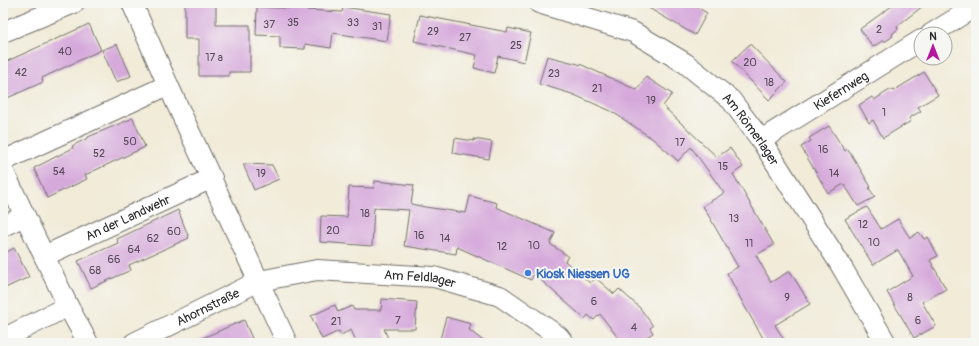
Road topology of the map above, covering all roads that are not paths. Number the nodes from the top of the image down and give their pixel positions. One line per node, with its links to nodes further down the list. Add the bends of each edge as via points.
1 (74, 3): 6 (street)
2 (132, 3): 8 (street)
3 (539, 3): 9 (street, Am Römerlager, via 633,32 685,63 730,100)
4 (976, 6): 5 (street)
5 (944, 26)
6 (3, 32)
7 (913, 45): 9 (street, Kiefernweg)
8 (168, 85): 10 (street); 12 (street)
9 (762, 140): 23 (street, Am Römerlager)
10 (3, 161)
11 (3, 170): 13 (street)
12 (212, 178): 15 (street, An der Landwehr); 16 (street)
13 (25, 216): 14 (street); 15 (street)
14 (3, 226)
15 (44, 256): 17 (street)
16 (259, 281): 20 (street, Ahornstraße); 21 (street); 22 (street, Am Feldlager, via 316,270 434,277 500,296 558,336)
17 (68, 306): 18 (street); 19 (street)
18 (3, 339)
19 (88, 343)
20 (134, 343)
21 (287, 343)
22 (564, 343)
23 (886, 343)

